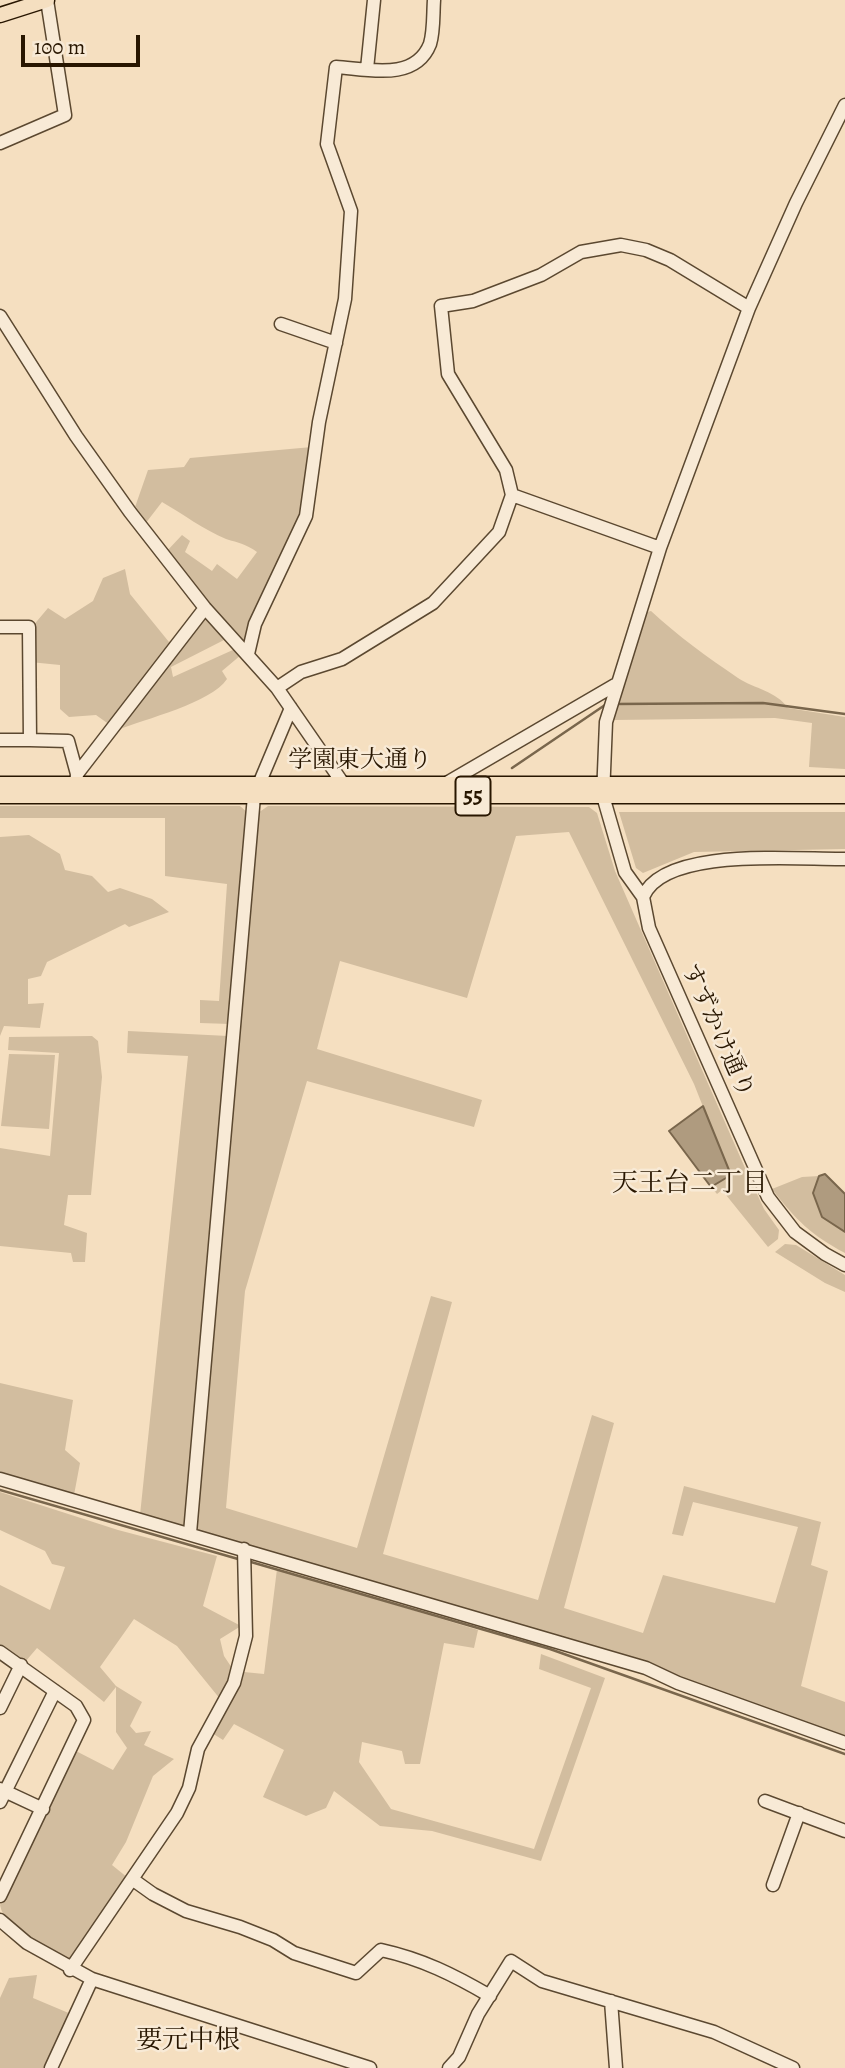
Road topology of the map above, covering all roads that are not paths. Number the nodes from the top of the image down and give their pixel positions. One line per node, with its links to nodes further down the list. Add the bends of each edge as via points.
1 (47, 0): 4 (main road); 7 (street, via 65,115)
2 (374, 0): 5 (street)
3 (434, 0): 5 (street, via 431,41 422,56 401,69)
4 (0, 15)
5 (367, 69): 11 (street, via 336,67 327,144 351,211)
6 (845, 105): 8 (street, すずかけ通り)
7 (0, 143)
8 (749, 308): 12 (street, via 670,260 621,245 580,252 541,275 472,301 441,306 448,374 506,470); 13 (street, すずかけ通り)
9 (0, 316): 14 (street, via 76,436)
10 (281, 324): 11 (street)
11 (337, 343): 16 (street, via 319,422 306,516 255,624)
12 (512, 495): 13 (street); 18 (street, via 489,546 433,603 342,659 301,672)
13 (660, 548): 17 (street, すずかけ通り)
14 (205, 608): 16 (street); 22 (street)
15 (0, 626): 21 (street, via 29,627)
16 (248, 654): 18 (street)
17 (615, 685): 25 (street); 28 (street, すずかけ通り, via 606,722)
18 (277, 688): 19 (street)
19 (291, 708): 23 (street); 27 (street)
20 (0, 740): 21 (street)
21 (30, 740): 22 (street, via 68,741)
22 (77, 779): 24 (main road, 学園東大通り / 55); 27 (main road, 学園東大通り / 55)
23 (342, 782): 25 (main road, 学園東大通り / 55); 27 (main road, 学園東大通り / 55)
24 (0, 784)
25 (445, 784): 28 (main road, 学園東大通り / 55)
26 (845, 784): 28 (main road, 学園東大通り / 55)
27 (256, 790): 28 (main road, 学園東大通り / 55); 29 (main road, 学園東大通り / 55); 35 (street)
28 (603, 790): 30 (main road, 学園東大通り / 55); 32 (street, すずかけ通り, via 625,872)
29 (0, 796)
30 (845, 796)
31 (845, 859): 32 (street, via 700,863 662,876)
32 (643, 897): 33 (street, すずかけ通り, via 649,928 764,1189 795,1231)
33 (845, 1265)
34 (0, 1479): 35 (street)
35 (190, 1533): 36 (street)
36 (244, 1549): 41 (street, via 646,1668); 47 (street, via 246,1636 234,1683 198,1749 189,1788 177,1813)
37 (0, 1652): 38 (street)
38 (21, 1665): 39 (street); 40 (street)
39 (55, 1691): 42 (street); 44 (street, via 76,1706 83,1720)
40 (0, 1708)
41 (845, 1743)
42 (2, 1794): 44 (street)
43 (765, 1801): 45 (street)
44 (43, 1809): 49 (street)
45 (799, 1813): 46 (street); 48 (street)
46 (845, 1831)
47 (132, 1879): 51 (street); 53 (street, via 186,1911 240,1927 293,1953 356,1973 381,1950 425,1962)
48 (773, 1885)
49 (0, 1896)
50 (0, 1920): 51 (street, via 26,1943)
51 (70, 1970): 52 (street)
52 (92, 1979): 55 (street); 56 (street)
53 (490, 1996): 54 (street, via 511,1961 542,1981); 57 (street)
54 (611, 2001): 58 (street); 59 (street, via 714,2032)
55 (55, 2066)
56 (370, 2068)
57 (449, 2068)
58 (616, 2068)
59 (793, 2068)

